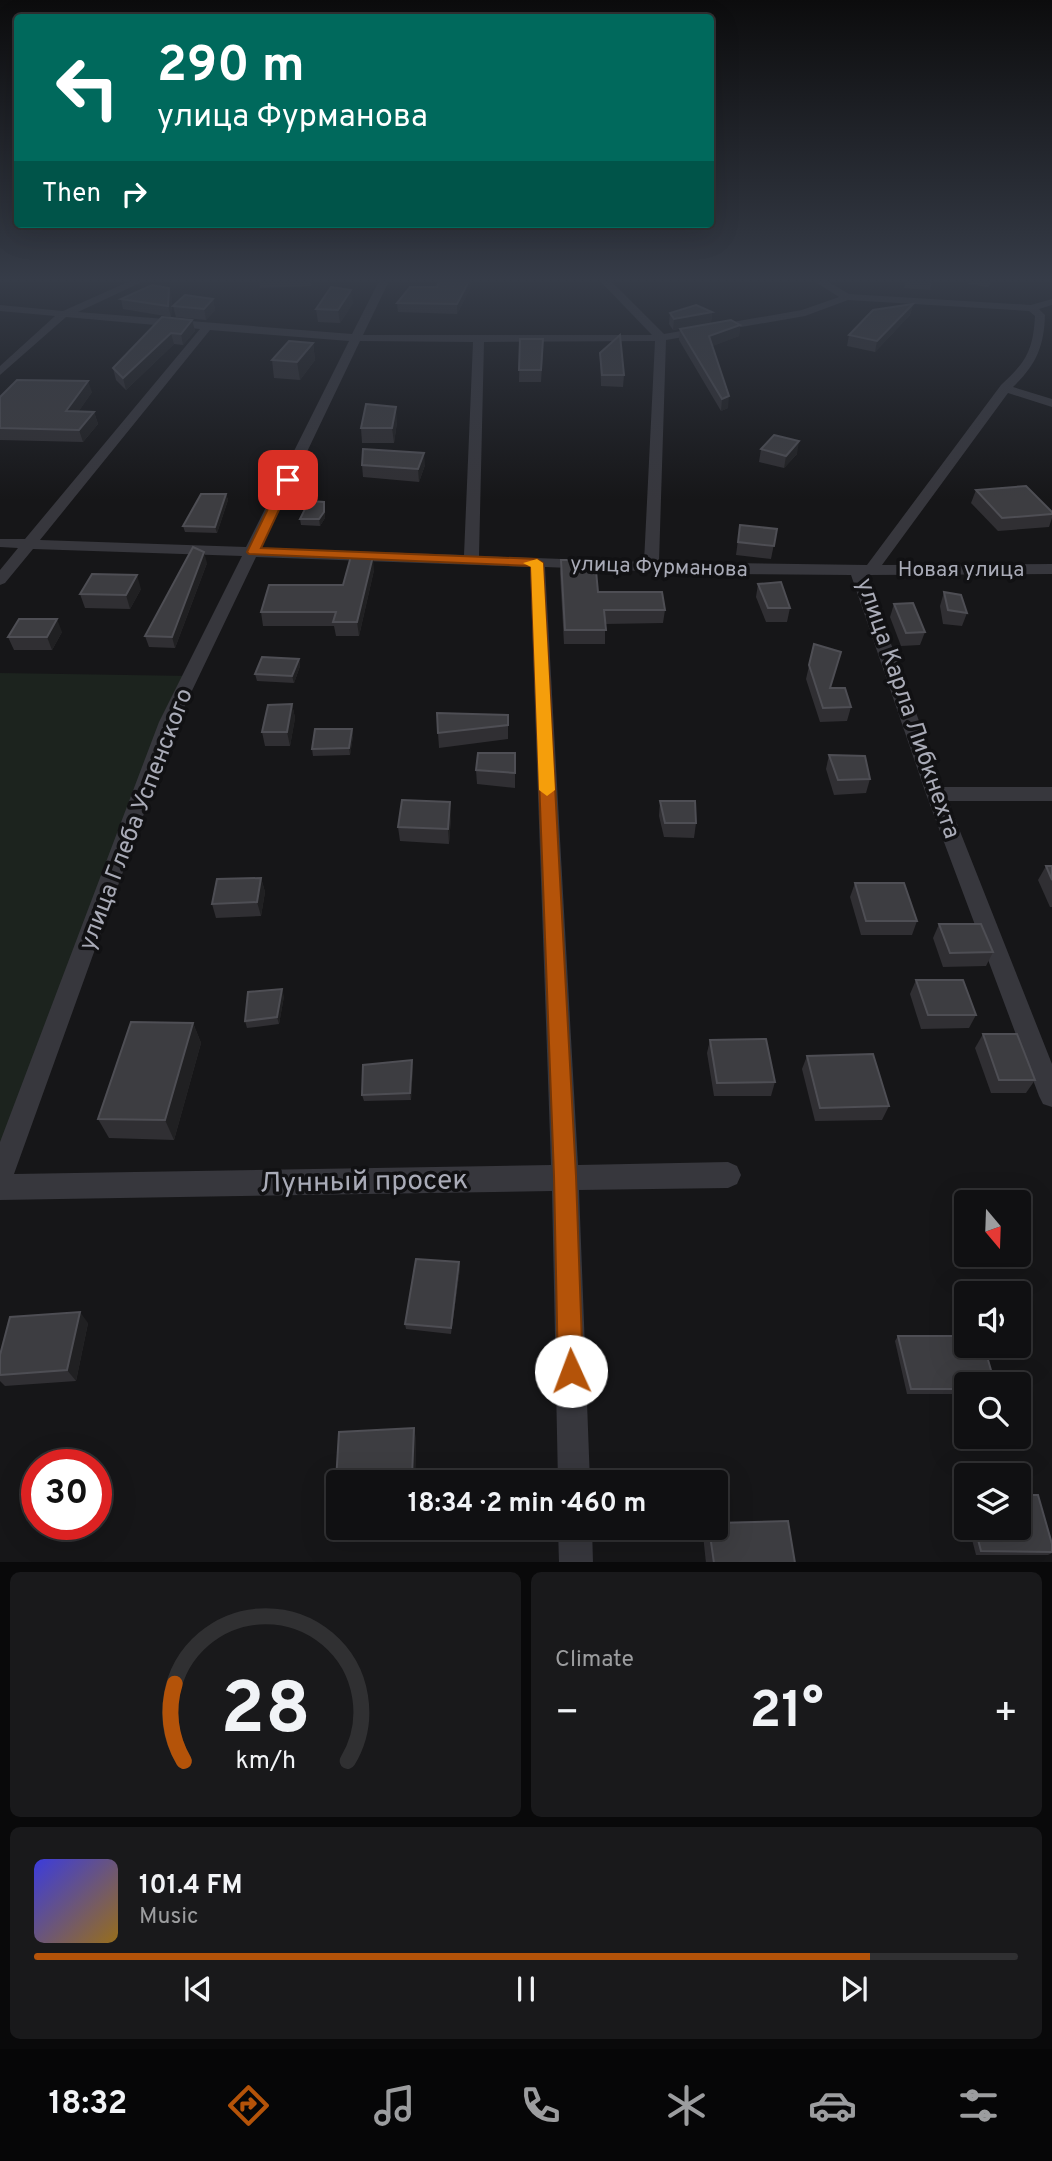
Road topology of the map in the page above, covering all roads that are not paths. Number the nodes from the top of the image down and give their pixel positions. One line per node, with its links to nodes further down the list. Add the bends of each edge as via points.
1 (20, 354): 7 (street)
2 (185, 354): 11 (street)
3 (349, 354): 12 (street, улица Глеба Успенского)
4 (478, 354): 13 (street)
5 (660, 354): 15 (street)
6 (1035, 354): 8 (street, улица Карла Либкнехта)
7 (0, 372)
8 (1005, 388): 9 (street); 17 (street, улица Карла Либкнехта)
9 (1052, 403)
10 (0, 543): 11 (street, улица Фурманова)
11 (27, 544): 12 (street, улица Фурманова); 18 (street)
12 (253, 552): 13 (street, улица Фурманова); 24 (street, улица Глеба Успенского, via 168,722)
13 (471, 561): 14 (street, улица Фурманова)
14 (537, 563): 15 (street, улица Фурманова); 23 (street)
15 (651, 565): 17 (street, улица Фурманова)
16 (1052, 569): 17 (street, Новая улица)
17 (864, 570): 19 (street, улица Карла Либкнехта)
18 (0, 580)
19 (936, 794): 20 (street); 21 (street, улица Карла Либкнехта)
20 (1052, 794)
21 (1052, 1096)
22 (729, 1175): 23 (street, Лунный просек)
23 (565, 1176): 25 (street, Лунный просек); 26 (street)
24 (0, 1177)
25 (0, 1187)
26 (574, 1470)
27 (575, 1540): 28 (street)
28 (576, 1562)

